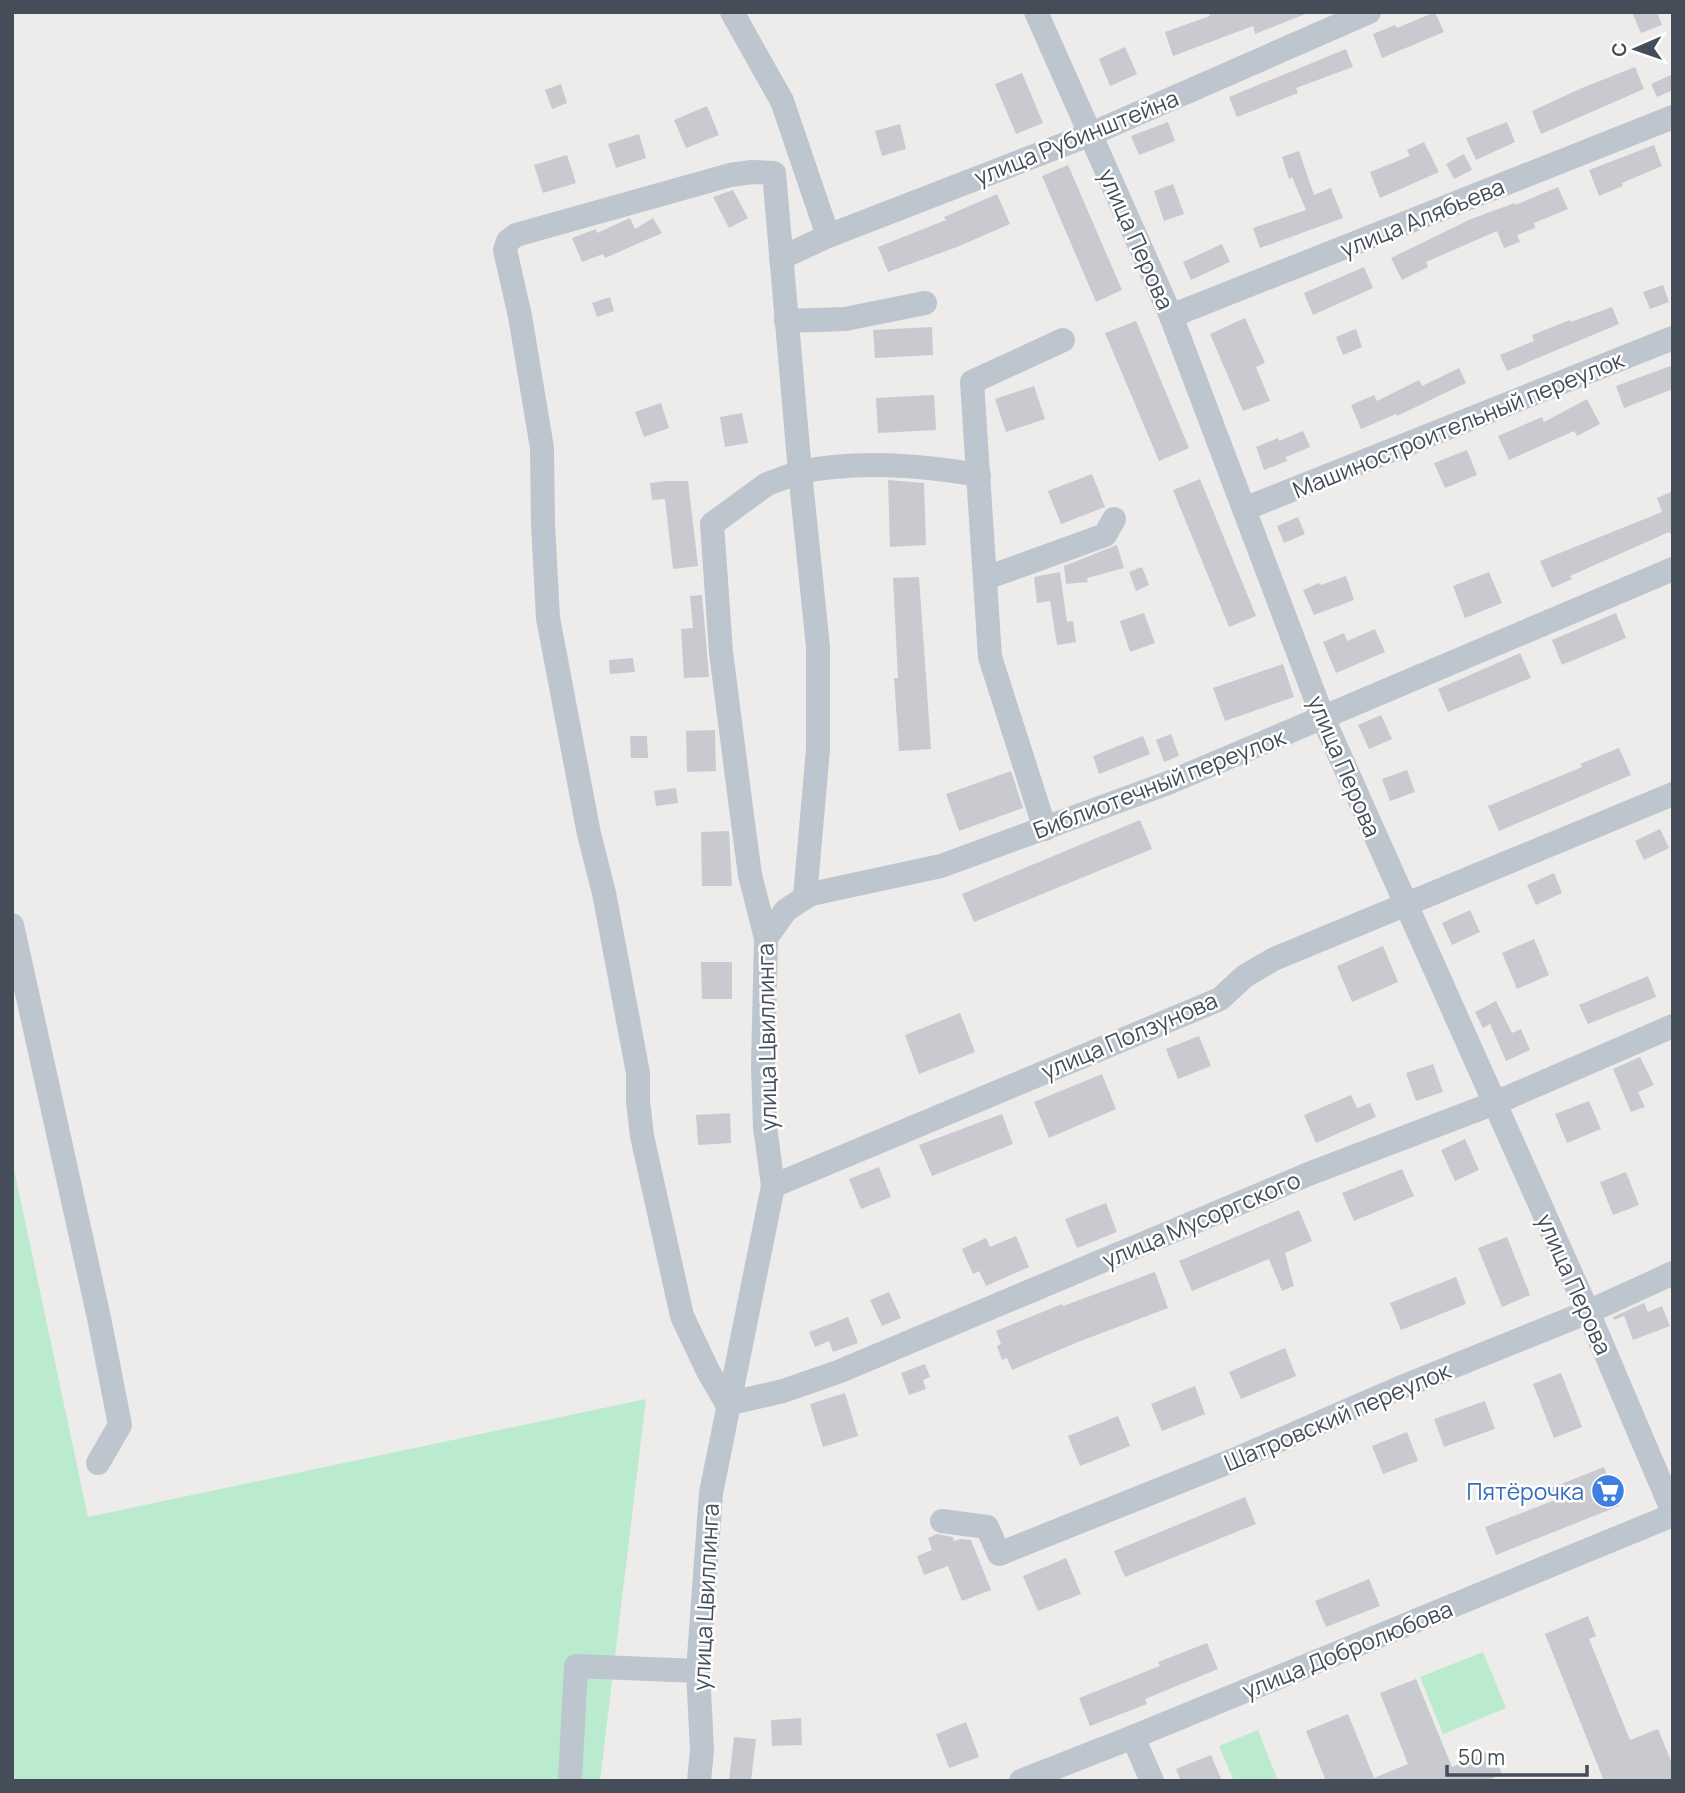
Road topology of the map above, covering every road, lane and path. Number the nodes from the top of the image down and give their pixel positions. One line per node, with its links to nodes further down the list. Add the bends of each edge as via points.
1 (732, 12): 7 (street, via 782,101)
2 (1036, 12): 5 (street, улица Перова)
3 (1369, 12): 5 (street, улица Рубинштейна)
4 (1673, 117): 11 (street, улица Алябьева)
5 (1091, 134): 8 (street, улица Рубинштейна); 11 (street, улица Перова)
6 (774, 173): 7 (street); 9 (street); 33 (street, via 730,175 516,235 505,250 542,448 548,618 638,1073 642,1136 682,1315)
7 (809, 177): 8 (street)
8 (828, 236): 9 (street, улица Рубинштейна)
9 (781, 258): 12 (street)
10 (925, 303): 12 (street, via 845,319)
11 (1171, 316): 17 (street, улица Перова)
12 (786, 321): 15 (street)
13 (1673, 338): 17 (street, Машиностроительный переулок)
14 (1063, 341): 16 (street, via 972,382)
15 (800, 472): 16 (street, via 832,465 925,466); 24 (street, via 818,647 818,749); 27 (street, улица Цвиллинга, via 767,484 712,524 721,652 750,875)
16 (979, 475): 20 (street)
17 (1244, 509): 21 (street, улица Перова)
18 (1114, 519): 20 (street, via 1105,536)
19 (1673, 569): 21 (street, Библиотечный переулок)
20 (986, 578): 23 (street, via 990,657)
21 (1323, 719): 23 (street, Библиотечный переулок); 25 (street, улица Перова)
22 (1673, 793): 25 (street, улица Ползунова)
23 (1045, 829): 24 (street, Библиотечный переулок, via 941,866)
24 (805, 897): 27 (street, Библиотечный переулок, via 786,909)
25 (1405, 906): 29 (street, улица Перова); 30 (street, улица Ползунова, via 1274,959 1245,976 1220,999)
26 (12, 925): 34 (street, via 120,1425)
27 (766, 938): 30 (street, улица Цвиллинга, via 763,1066)
28 (1673, 1026): 29 (street, улица Мусоргского)
29 (1495, 1103): 32 (street, улица Перова); 33 (street, улица Мусоргского, via 1311,1173 838,1372)
30 (773, 1185): 33 (street, улица Цвиллинга)
31 (1673, 1273): 32 (street, Шатровский переулок)
32 (1588, 1312): 35 (street, улица Перова); 36 (street, Шатровский переулок, via 999,1554 988,1527)
33 (727, 1404): 37 (street, улица Цвиллинга, via 710,1493)
34 (98, 1463)
35 (1673, 1513): 38 (street, улица Добролюбова)
36 (942, 1521)
37 (698, 1671): 39 (street, via 576,1666); 40 (street, улица Цвиллинга)
38 (1133, 1737): 41 (street, улица Добролюбова); 42 (street)
39 (570, 1781)
40 (699, 1781)
41 (1021, 1781)
42 (1152, 1781)

